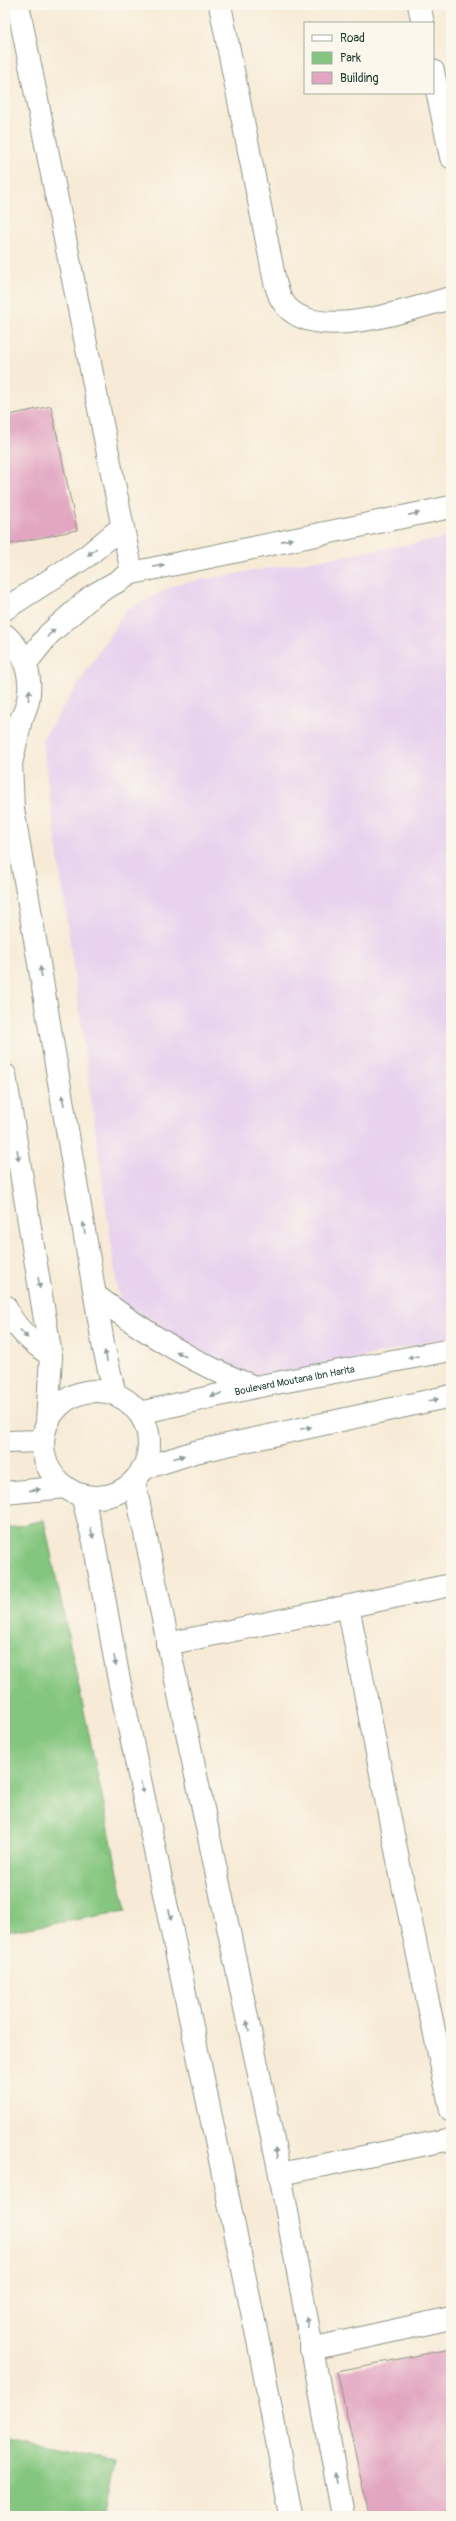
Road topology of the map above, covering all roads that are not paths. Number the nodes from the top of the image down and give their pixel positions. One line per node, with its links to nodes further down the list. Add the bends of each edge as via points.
1 (18, 5): 9 (street)
2 (220, 5): 7 (street, via 275,282 282,302 290,310 309,319 326,323 348,322)
3 (419, 5): 4 (street)
4 (423, 22)
5 (434, 76): 6 (street)
6 (451, 157)
7 (451, 298)
8 (451, 506): 10 (street, one-way to 8)
9 (122, 527): 10 (street); 11 (street, one-way to 11, via 76,564)
10 (132, 573): 13 (street, one-way to 10, via 49,634 92,596)
11 (5, 609)
12 (5, 635): 13 (street, via 16,645)
13 (26, 663): 14 (street, one-way to 13, via 29,704 30,683)
14 (20, 724): 15 (street); 17 (street, one-way to 14, via 13,809 11,764)
15 (5, 740)
16 (5, 1075): 20 (street, one-way to 20)
17 (96, 1296): 21 (street, one-way to 17, via 218,1373 182,1354); 22 (street, one-way to 17, via 104,1349)
18 (5, 1306): 20 (street, one-way to 20, via 10,1317 27,1338)
19 (451, 1350): 21 (street, Boulevard Moutana Ibn Harita, one-way to 21)
20 (52, 1356): 25 (street)
21 (255, 1387): 24 (street, Boulevard Moutana Ibn Harita, one-way to 24)
22 (116, 1394): 24 (street); 25 (street, via 85,1392 72,1397 57,1408)
23 (451, 1396): 27 (street, one-way to 23, via 195,1452)
24 (139, 1413): 27 (street, via 146,1426 149,1441 147,1455)
25 (45, 1432): 26 (street); 28 (street, via 45,1458 52,1474)
26 (5, 1442)
27 (138, 1475): 28 (street, via 119,1492 101,1496); 32 (street)
28 (73, 1491): 29 (street, one-way to 28); 38 (street, one-way to 38, via 94,1542 120,1683 259,2345)
29 (5, 1493)
30 (451, 1585): 31 (street)
31 (348, 1606): 32 (street); 33 (street, via 400,1872)
32 (167, 1644): 35 (street, one-way to 32)
33 (451, 2110)
34 (451, 2139): 35 (street)
35 (280, 2174): 37 (street, one-way to 35)
36 (451, 2318): 37 (street)
37 (311, 2349): 39 (street, one-way to 37)
38 (291, 2516)
39 (343, 2516)

